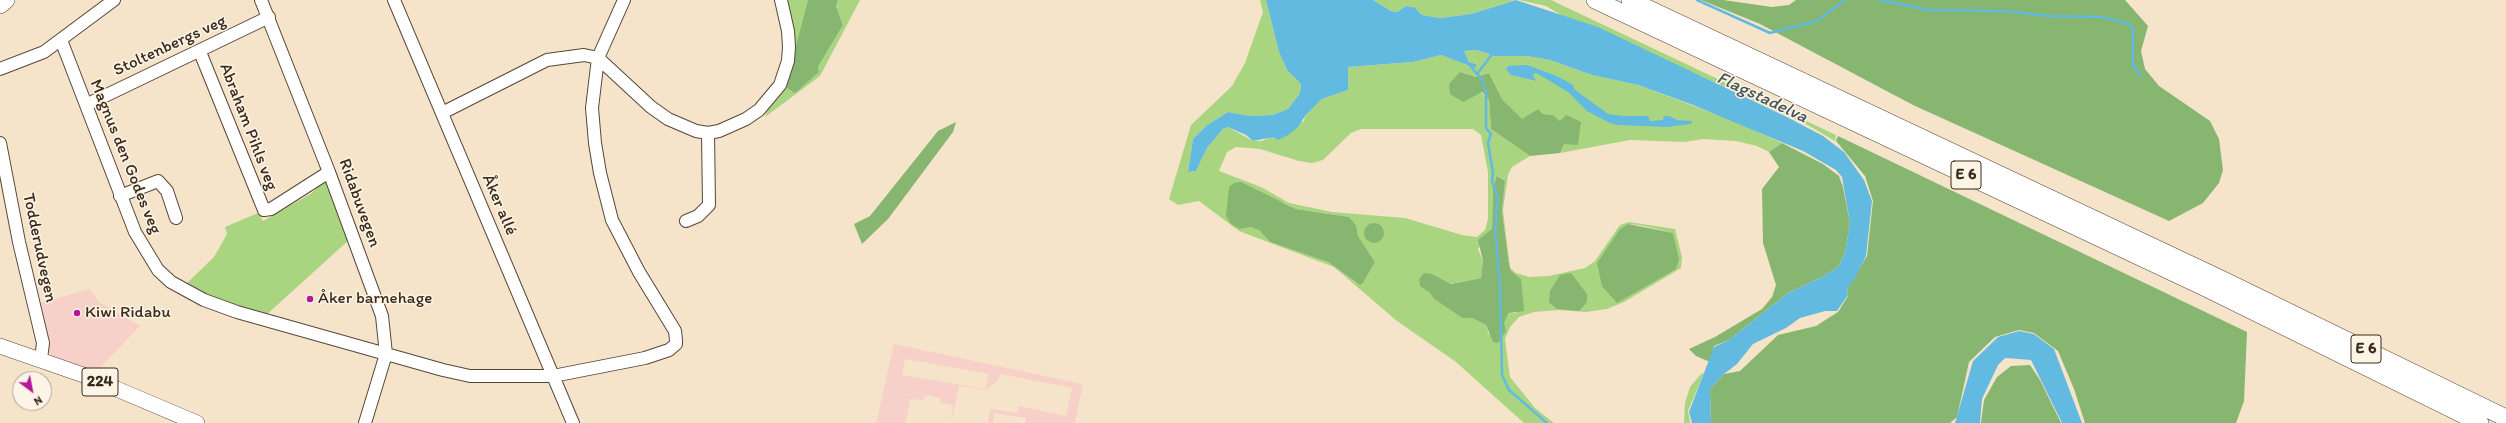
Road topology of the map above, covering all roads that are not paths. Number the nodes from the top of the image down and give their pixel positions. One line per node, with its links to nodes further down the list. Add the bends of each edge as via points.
1 (6, 0): 9 (highway)
2 (114, 0): 11 (street)
3 (262, 0): 10 (street, Ridabuvegen)
4 (394, 0): 16 (street, Åker allé)
5 (624, 0): 13 (street)
6 (781, 0): 17 (street, via 789,47 788,61 780,85 759,110 746,119)
7 (1595, 0): 31 (highway, E 6, via 2199,285)
8 (1630, 0): 27 (highway, E 6, via 2232,284)
9 (0, 5)
10 (269, 17): 12 (street, Stoltenbergs veg); 19 (street, Ridabuvegen)
11 (61, 40): 14 (street, via 33,57); 15 (street, Magnus den Godes veg)
12 (200, 52): 15 (street, Stoltenbergs veg); 19 (street, Abraham Pihls veg, via 264,210 271,209)
13 (598, 58): 16 (street, via 571,55 547,60); 17 (street, via 657,112 686,128); 26 (street, Magnus den Godes veg, via 592,108 600,173 615,225 639,272 675,331 676,344 669,350 645,358)
14 (0, 69)
15 (86, 104): 20 (street, Magnus den Godes veg)
16 (442, 113): 26 (street, Åker allé)
17 (708, 133): 22 (street, via 709,205 698,216)
18 (0, 143): 25 (street, Todderudvegen, via 19,242 43,343)
19 (330, 172): 24 (street, Ridabuvegen, via 382,316)
20 (120, 196): 21 (street, via 158,181 167,191); 24 (street, Magnus den Godes veg, via 149,257 158,270 184,290 237,312)
21 (176, 218)
22 (686, 221)
23 (0, 346): 25 (main road, 224)
24 (386, 354): 26 (street, Magnus den Godes veg, via 470,376); 29 (street, Ridabuvegen)
25 (41, 359): 28 (main road, 224)
26 (553, 376): 30 (street, Åker allé)
27 (2506, 418)
28 (197, 423)
29 (365, 423)
30 (573, 423)
31 (2480, 423)

